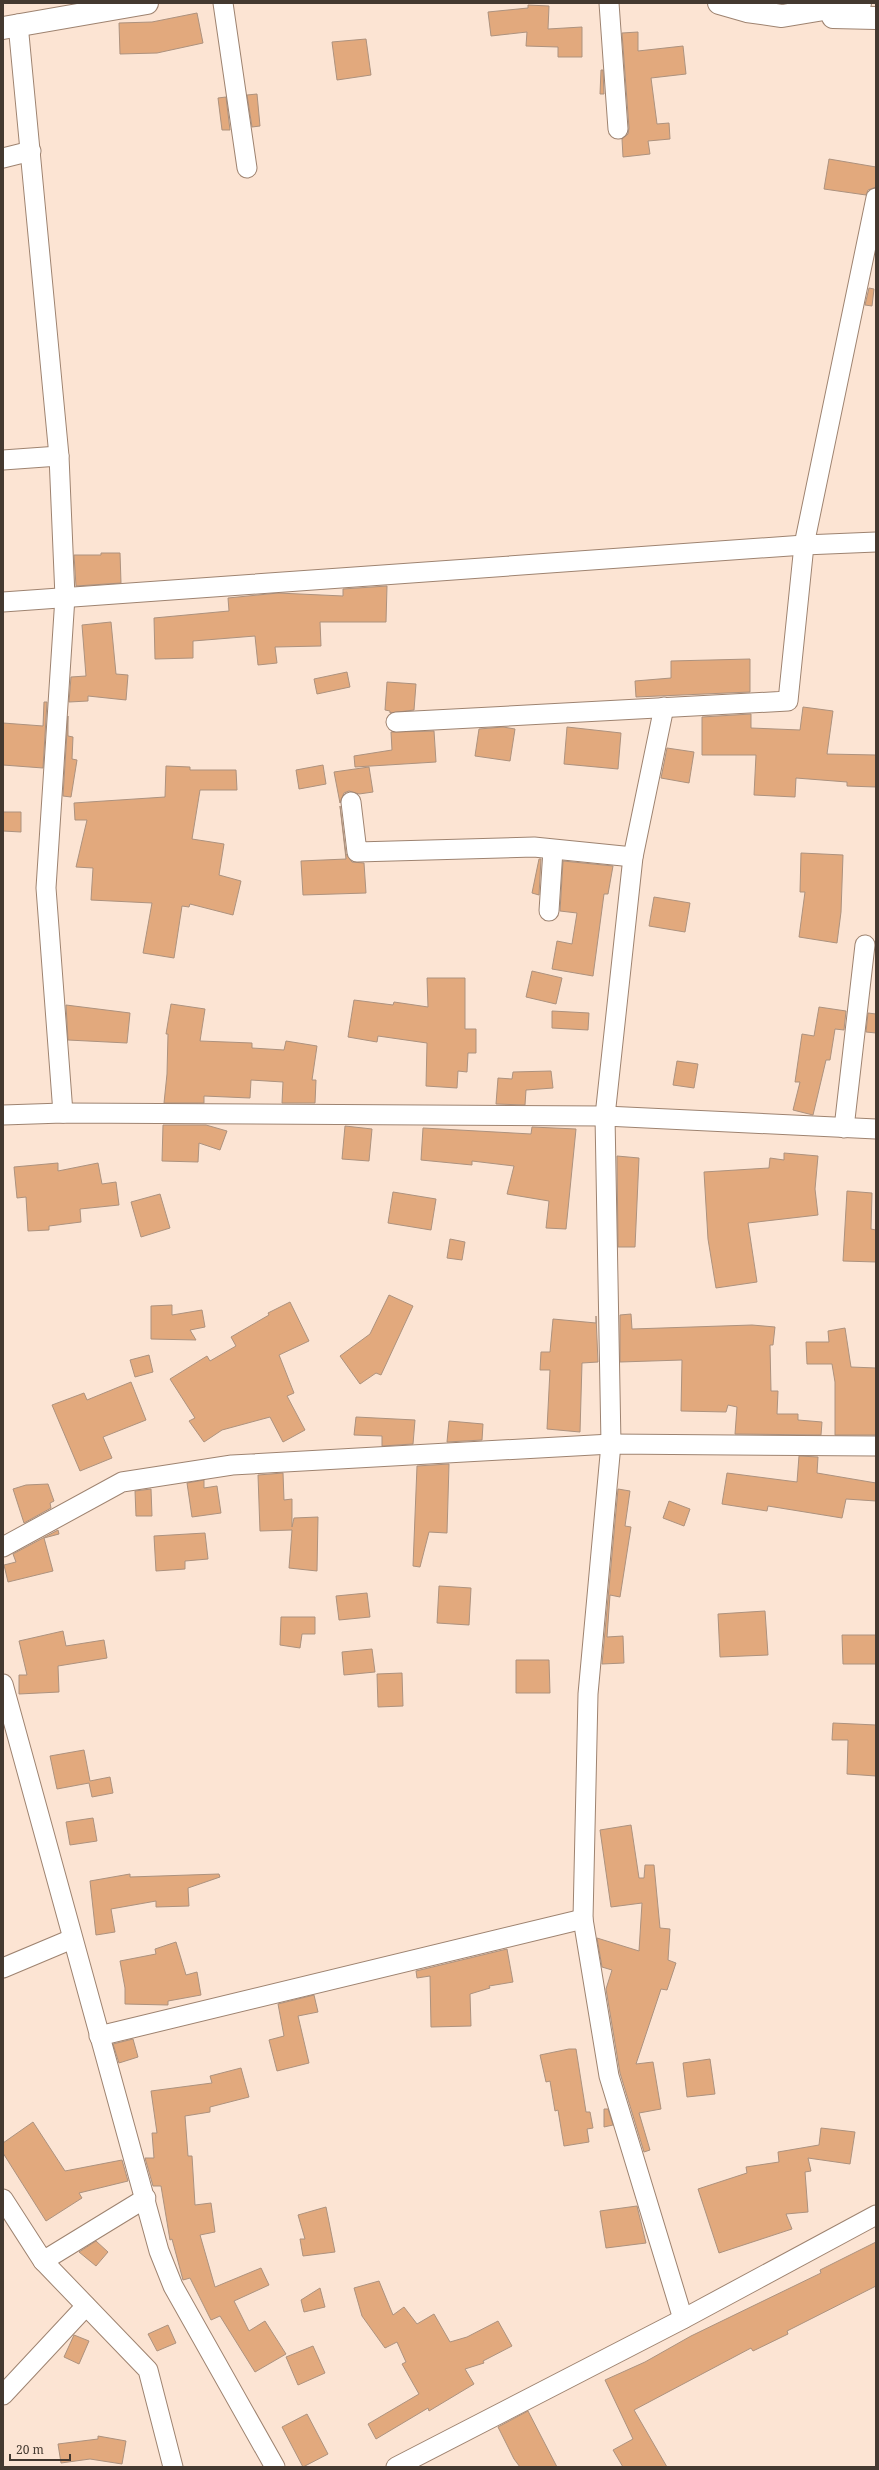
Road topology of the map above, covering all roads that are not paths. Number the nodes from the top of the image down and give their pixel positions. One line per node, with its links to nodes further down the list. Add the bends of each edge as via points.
1 (147, 3): 9 (street)
2 (223, 3): 13 (street)
3 (609, 3): 10 (street)
4 (719, 3): 6 (street)
5 (860, 3): 7 (street)
6 (746, 7): 7 (street)
7 (782, 16): 8 (street)
8 (876, 18)
9 (11, 26): 11 (street)
10 (618, 129)
11 (31, 151): 12 (street); 15 (street)
12 (3, 158)
13 (247, 168)
14 (876, 198): 18 (street)
15 (59, 456): 16 (street); 19 (street)
16 (3, 460)
17 (876, 542): 18 (street)
18 (804, 545): 19 (street); 21 (street, via 788,701)
19 (65, 596): 20 (street); 28 (street, via 46,888)
20 (3, 602)
21 (664, 707): 22 (street); 25 (street)
22 (396, 722)
23 (351, 802): 24 (street, via 358,852 499,847)
24 (553, 850): 25 (street); 26 (street)
25 (633, 857): 30 (street)
26 (550, 911)
27 (865, 945): 31 (street)
28 (63, 1113): 29 (street); 30 (street)
29 (3, 1114)
30 (605, 1116): 31 (street); 33 (street)
31 (844, 1128): 32 (street)
32 (876, 1128)
33 (611, 1444): 34 (street); 35 (street, via 232,1465 122,1482); 37 (street, via 588,1694)
34 (876, 1446)
35 (3, 1547)
36 (3, 1684): 38 (street)
37 (583, 1919): 40 (street); 46 (street, via 609,2076)
38 (72, 1939): 39 (street); 40 (street)
39 (3, 1968)
40 (99, 2036): 41 (street)
41 (146, 2198): 44 (street); 49 (street, via 159,2251 173,2286)
42 (3, 2199): 44 (street)
43 (876, 2215): 46 (street)
44 (43, 2261): 45 (street)
45 (86, 2306): 47 (street); 48 (street, via 148,2370)
46 (684, 2319): 50 (street)
47 (3, 2395)
48 (173, 2467)
49 (275, 2467)
50 (396, 2467)

